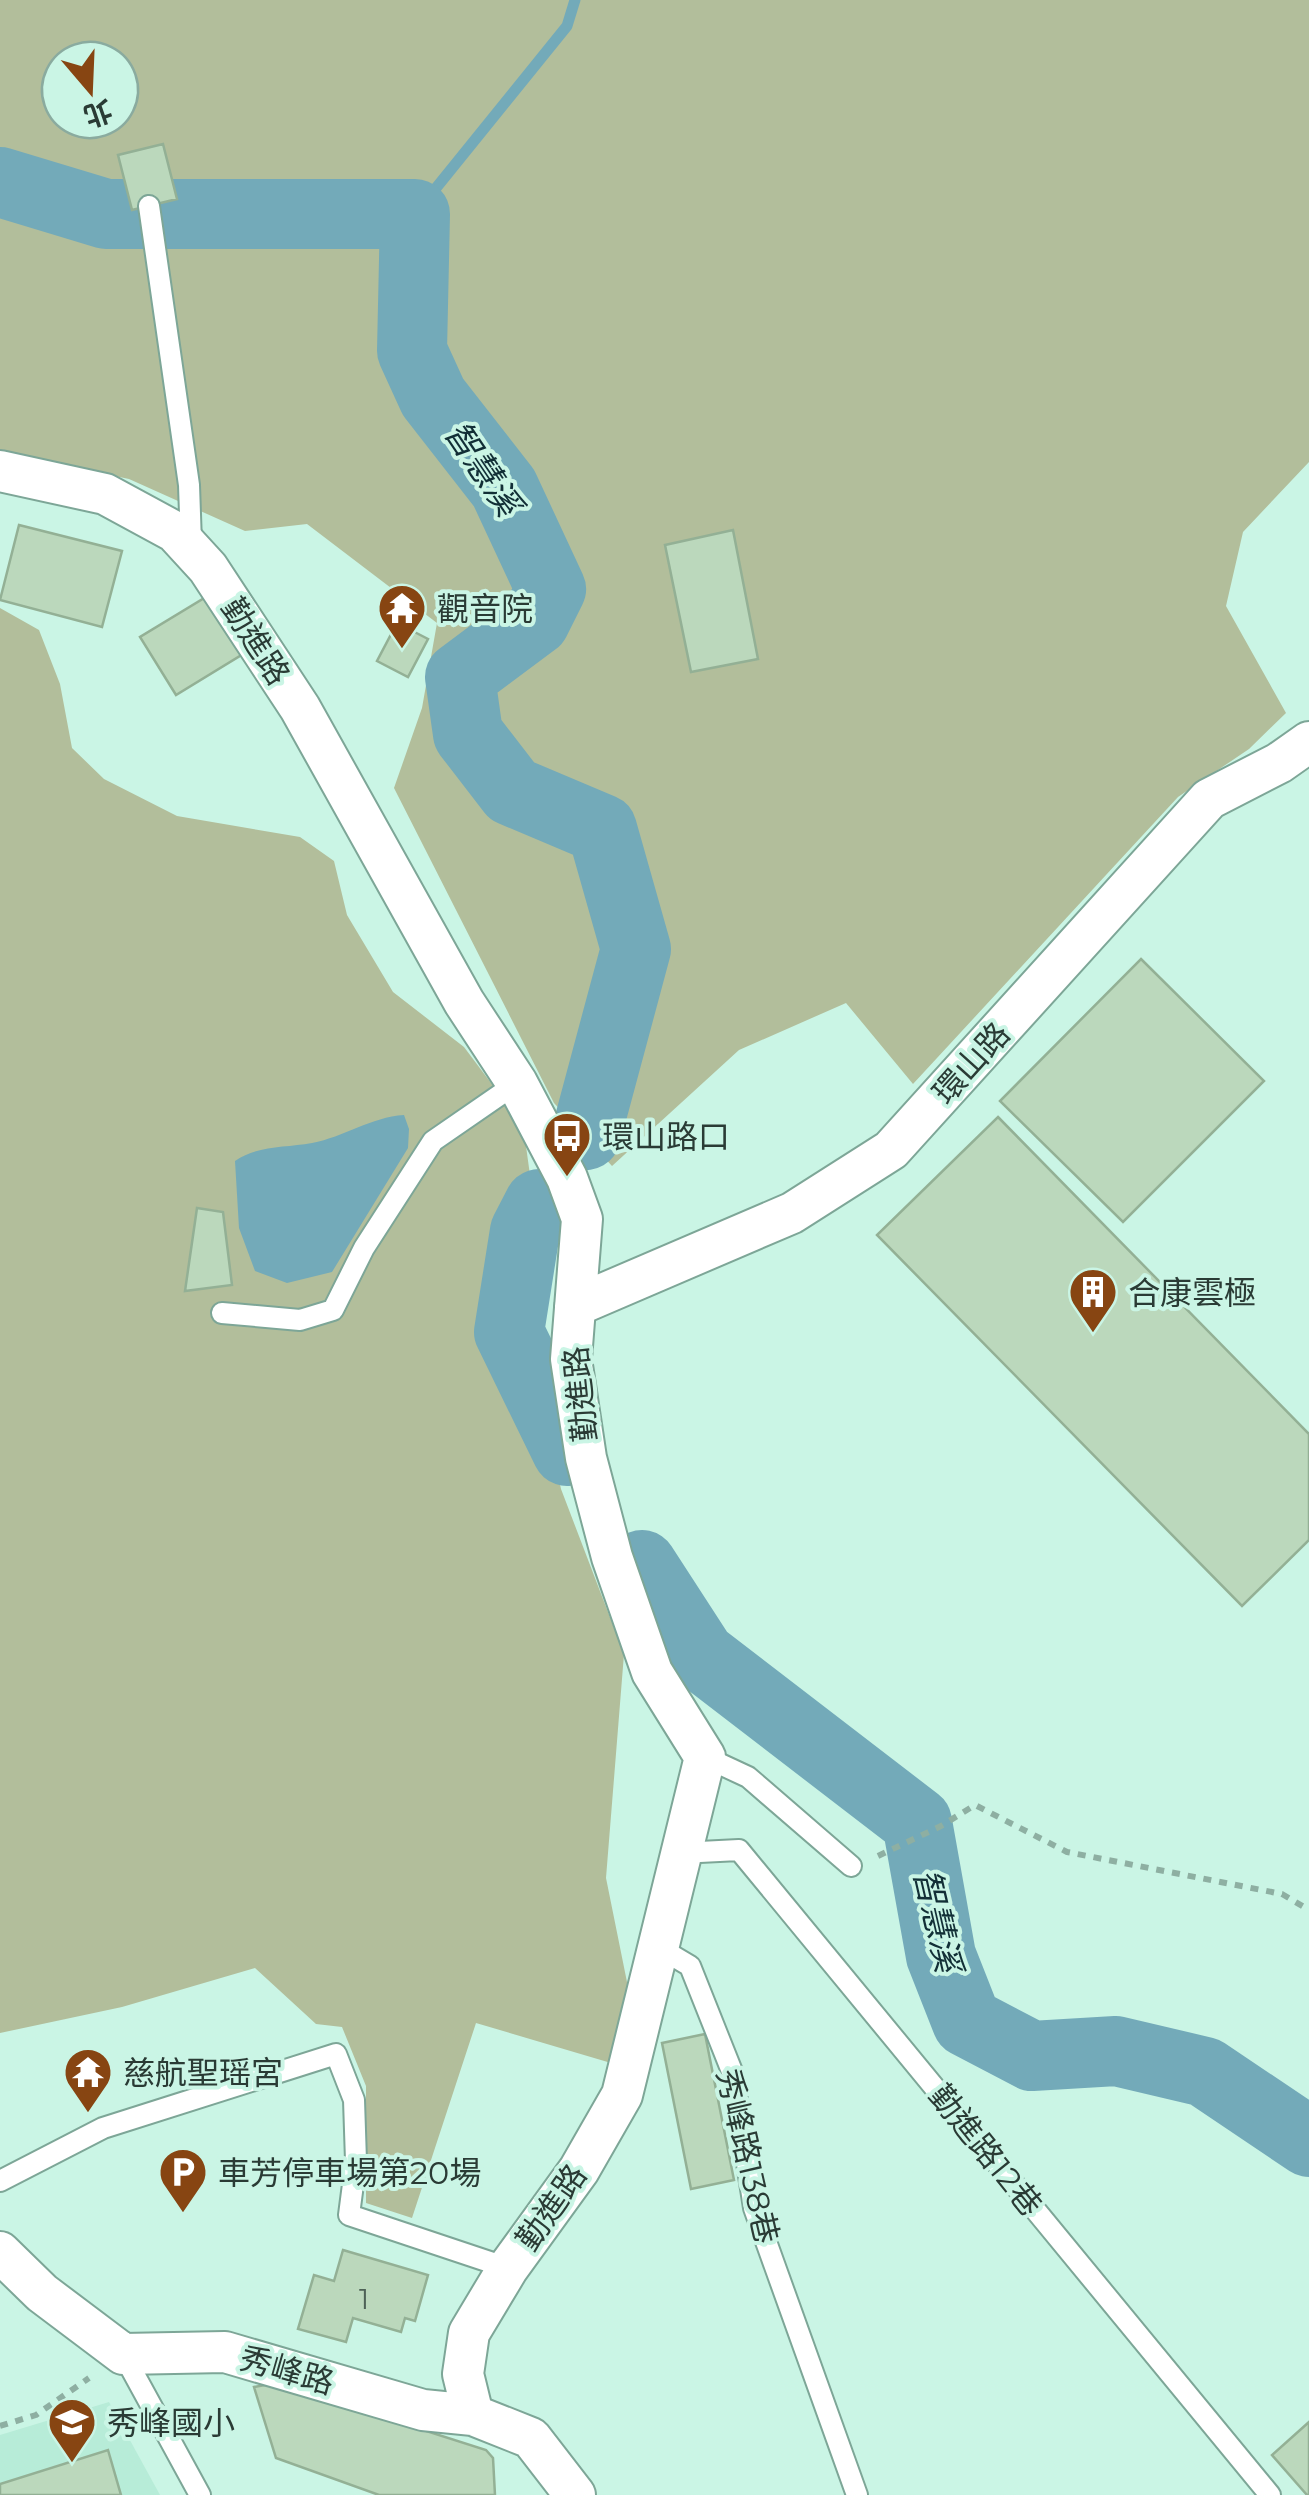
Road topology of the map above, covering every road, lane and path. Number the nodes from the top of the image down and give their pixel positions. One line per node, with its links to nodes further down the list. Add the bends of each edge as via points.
1 (148, 206): 3 (lane, via 190,486)
2 (0, 471): 3 (street, 勤進路, via 106,494 175,532)
3 (191, 550): 5 (street, 勤進路, via 300,708 464,1002)
4 (1309, 742): 6 (street, 環山路, via 1209,799 891,1150 792,1213)
5 (517, 1083): 6 (street, 勤進路, via 582,1219); 7 (lane, via 433,1141 364,1248 334,1310 300,1320)
6 (576, 1306): 8 (street, 勤進路, via 570,1360 612,1557 652,1672)
7 (222, 1313)
8 (705, 1757): 9 (street, 勤進路); 10 (lane, via 748,1776)
9 (680, 1853): 12 (street, 勤進路); 22 (lane, 勤進路12巷, via 740,1850)
10 (851, 1866): 11 (path, via 975,1805 1068,1852 1282,1894)
11 (1309, 1910)
12 (658, 1946): 15 (street, 勤進路, via 622,2096 579,2170); 21 (lane, 秀峰路138巷, via 690,1966 733,2074 754,2208)
13 (0, 2182): 15 (lane, via 103,2128 336,2054 354,2100 349,2216)
14 (0, 2252): 16 (street)
15 (508, 2268): 17 (street, 勤進路, via 469,2333 463,2374)
16 (123, 2354): 17 (street, 秀峰路, via 225,2352 424,2410); 18 (path, via 36,2415); 19 (lane)
17 (473, 2415): 20 (street, 秀峰路, via 532,2438)
18 (0, 2426)
19 (200, 2495)
20 (575, 2495)
21 (858, 2495)
22 (1270, 2495)

